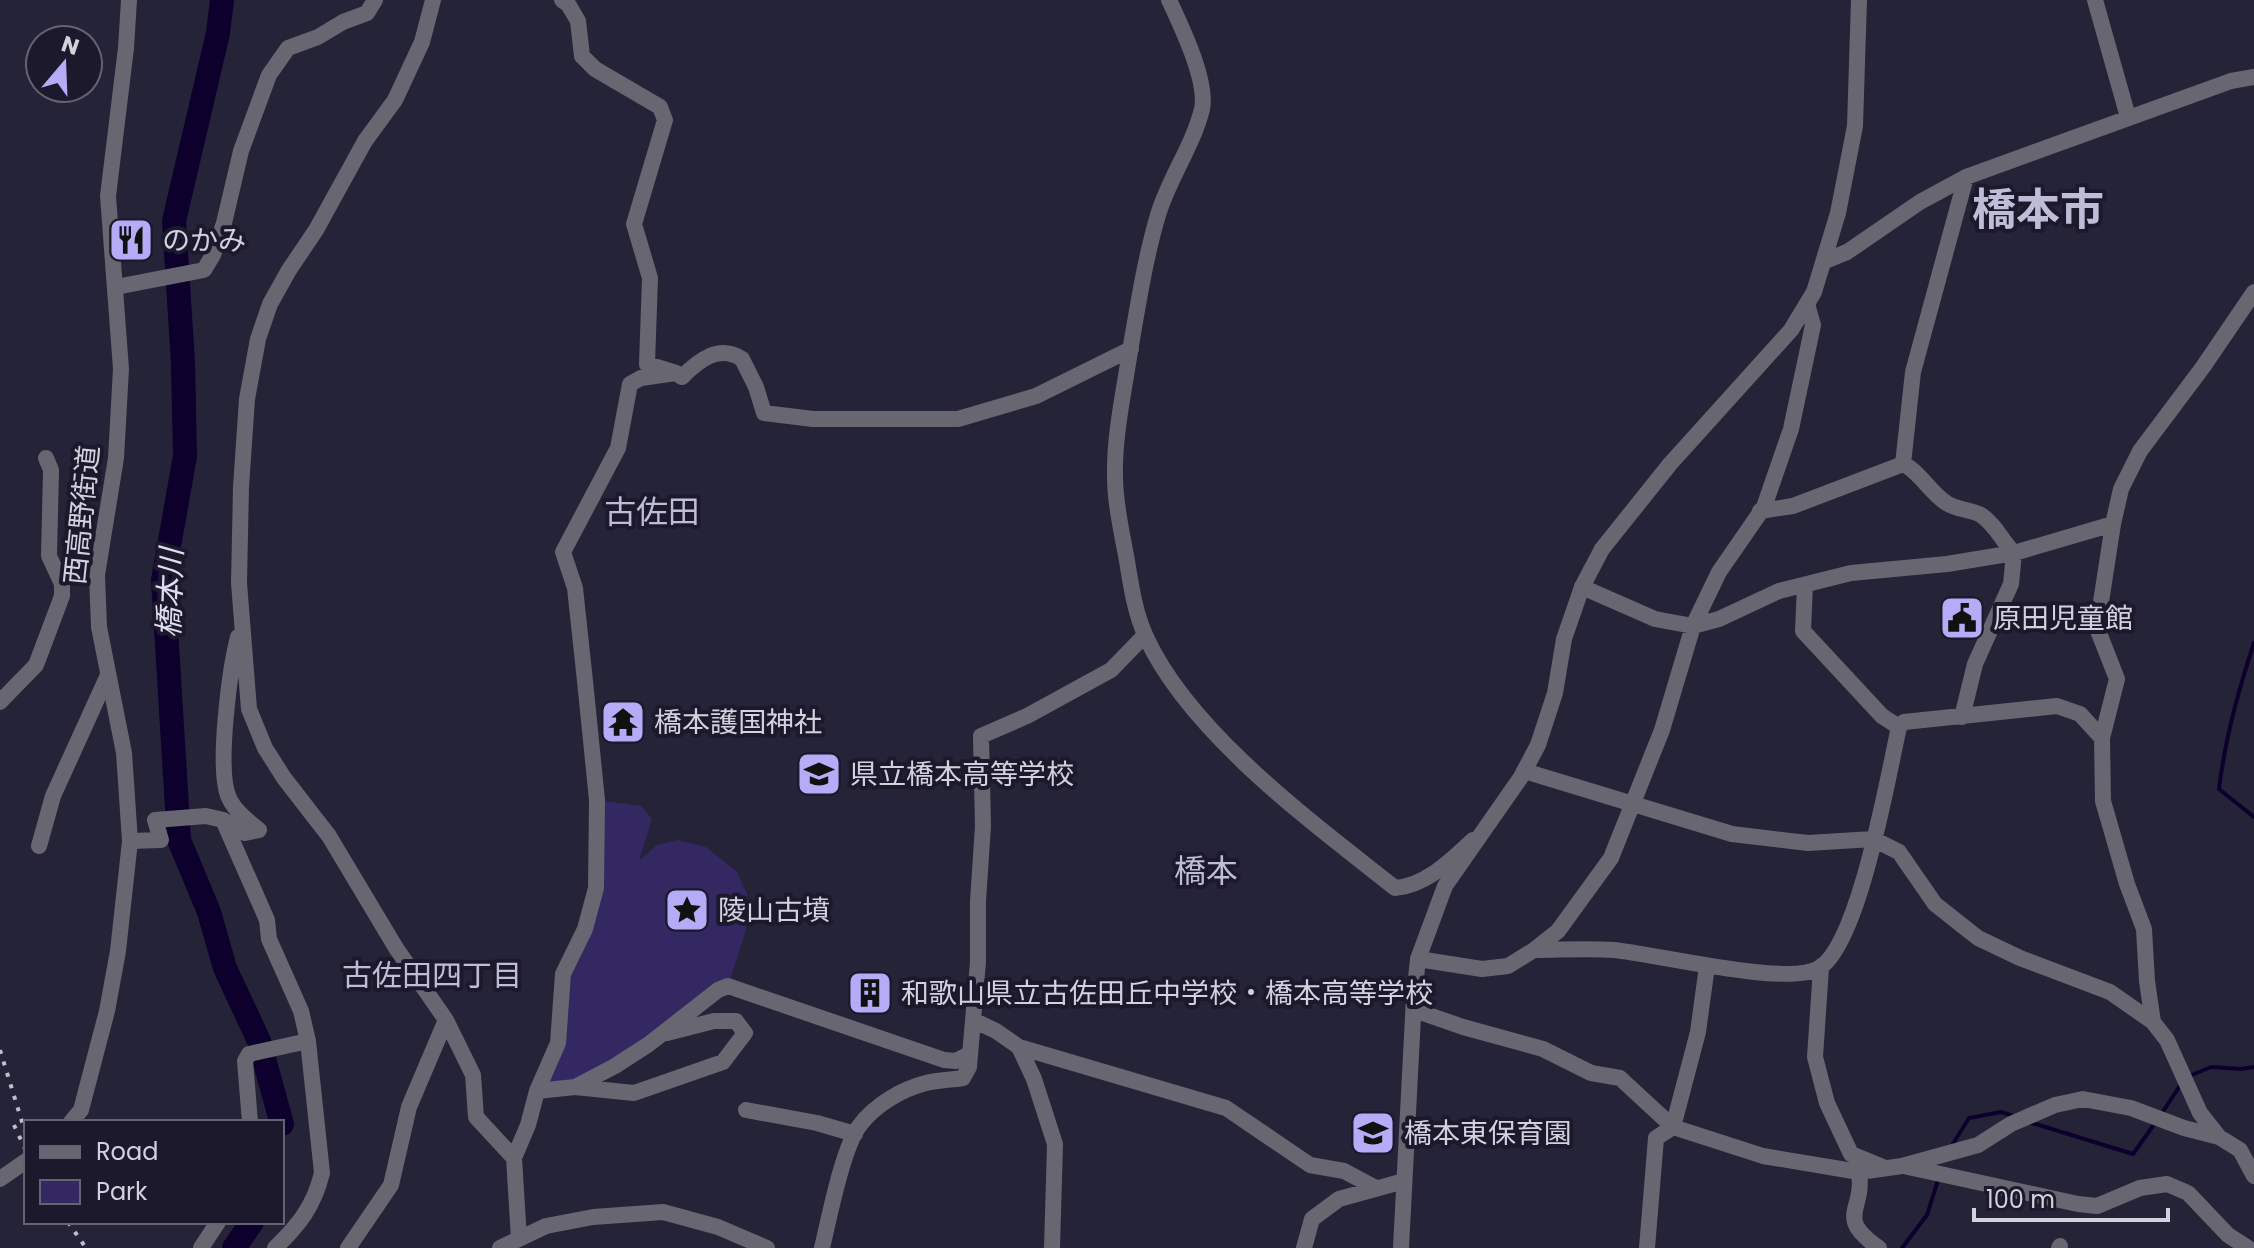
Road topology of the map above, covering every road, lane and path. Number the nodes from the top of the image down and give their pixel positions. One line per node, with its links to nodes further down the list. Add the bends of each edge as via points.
1 (129, 0): 12 (street, 西高野街道, via 108,196)
2 (375, 0): 12 (street, via 367,13 288,48 269,75 241,151 224,223 204,270)
3 (433, 0): 24 (street, via 422,42 395,100 289,270 258,339 247,399 241,487)
4 (562, 0): 16 (street, via 578,21 582,56 660,107 665,120 634,224 650,278 647,364)
5 (1169, 0): 15 (street, via 1187,40 1203,106 1159,212)
6 (1859, 0): 11 (street, via 1855,126)
7 (2095, 0): 9 (street)
8 (2254, 77): 9 (street)
9 (2128, 117): 10 (street)
10 (1966, 177): 11 (street); 18 (street, via 1913,372)
11 (1825, 261): 14 (street)
12 (116, 287): 27 (street, 西高野街道, via 121,369 116,458 97,575)
13 (2254, 292): 20 (street, via 2140,451 2121,489)
14 (1807, 304): 19 (street, via 1813,325 1791,429); 23 (street, via 1791,330 1660,476 1602,549)
15 (1131, 349): 16 (street, via 1036,396 958,419 813,419 764,413 742,359 725,353 712,353 682,377); 26 (street, via 1115,477 1132,592)
16 (676, 373): 52 (street, via 630,384 618,448 563,552 575,588 597,800 596,888 585,929 563,974 558,1043)
17 (46, 458): 28 (street, via 51,470 49,556 62,596 36,665)
18 (1903, 464): 19 (street, via 1793,506); 21 (street, via 1948,505 1980,515)
19 (1760, 511): 25 (street, via 1719,572)
20 (2113, 524): 21 (street); 31 (street, via 2097,628 2117,679)
21 (2014, 553): 22 (street, via 1851,573); 29 (street, via 2011,584 1975,664)
22 (1805, 585): 25 (street); 30 (street, via 1803,631 1882,716)
23 (1582, 587): 25 (street, via 1655,619); 32 (street, via 1564,639 1555,693)
24 (242, 624): 34 (street, via 229,678 226,791 230,802 259,830 245,833); 44 (street, via 249,709 265,748 329,836)
25 (1693, 626): 33 (street)
26 (1145, 635): 35 (street, via 1192,707 1257,775 1397,889 1445,866); 45 (street, via 1111,670 981,736 983,826)
27 (108, 675): 37 (street, 西高野街道, via 124,753); 38 (street, via 53,796)
28 (0, 702)
29 (1962, 717): 30 (street, via 1904,722); 31 (street, via 2057,706 2080,714)
30 (1899, 727): 36 (street)
31 (2102, 738): 46 (street, via 2103,801 2144,929)
32 (1524, 771): 33 (street); 35 (street)
33 (1634, 803): 36 (street, via 1732,834 1808,843); 39 (street, via 1611,858 1558,931)
34 (223, 820): 37 (street, via 155,820 161,840); 48 (street, via 267,920 269,939 301,1011)
35 (1484, 831): 40 (street, via 1445,886)
36 (1873, 839): 42 (street, via 1855,910 1836,951); 46 (street, via 1899,852 1935,904 1978,938 2110,992)
37 (130, 841): 54 (street, 西高野街道, via 107,1011 81,1110)
38 (39, 846)
39 (1534, 950): 40 (street, via 1508,966 1482,969); 41 (street, via 1613,950)
40 (1418, 959): 43 (street)
41 (1707, 966): 42 (street, via 1803,975); 56 (street, via 1698,1032)
42 (1821, 968): 61 (street, via 1815,1057 1827,1103 1851,1154)
43 (1414, 1010): 56 (street, via 1543,1049 1591,1073 1620,1078); 65 (street)
44 (446, 1020): 59 (street, via 473,1075 476,1117); 72 (street, via 409,1107 391,1185)
45 (973, 1020): 49 (street); 50 (street)
46 (2153, 1022): 58 (street, via 2167,1040 2200,1113)
47 (662, 1034): 50 (street, via 728,986 944,1060); 51 (street); 51 (street, via 714,1021 736,1021 745,1033 723,1062 634,1093)
48 (308, 1041): 55 (street, via 249,1054 245,1061); 71 (street, via 322,1173 300,1224)
49 (1019, 1047): 66 (street, via 1226,1108 1310,1165 1344,1171); 76 (street, via 1055,1144)
50 (969, 1054): 57 (street, via 963,1078 927,1082 897,1094)
51 (575, 1087): 52 (street)
52 (537, 1091): 59 (street)
53 (746, 1110): 57 (street)
54 (73, 1120)
55 (250, 1120)
56 (1673, 1127): 62 (street, via 1763,1156); 79 (street, via 1656,1138)
57 (855, 1134): 75 (street)
58 (2219, 1137): 61 (street, via 2131,1108 2083,1099 2011,1124 1978,1145); 63 (street, via 2240,1150)
59 (514, 1158): 68 (street)
60 (24, 1162): 64 (street)
61 (1894, 1167): 62 (street); 81 (street, via 2097,1206 2140,1188 2167,1184 2188,1193 2228,1235)
62 (1859, 1172): 80 (street, via 1854,1221 1859,1234)
63 (2254, 1176)
64 (0, 1179)
65 (1404, 1181): 66 (street); 78 (street)
66 (1376, 1188): 77 (street, via 1339,1199 1312,1219)
67 (217, 1224): 70 (street)
68 (519, 1239): 73 (street); 74 (street, via 546,1226 593,1217 663,1212)
69 (2254, 1240): 81 (street)
70 (201, 1248)
71 (275, 1248)
72 (348, 1248)
73 (500, 1248)
74 (767, 1248)
75 (822, 1248)
76 (1052, 1248)
77 (1304, 1248)
78 (1401, 1248)
79 (1647, 1248)
80 (1879, 1248)
81 (2250, 1248)

